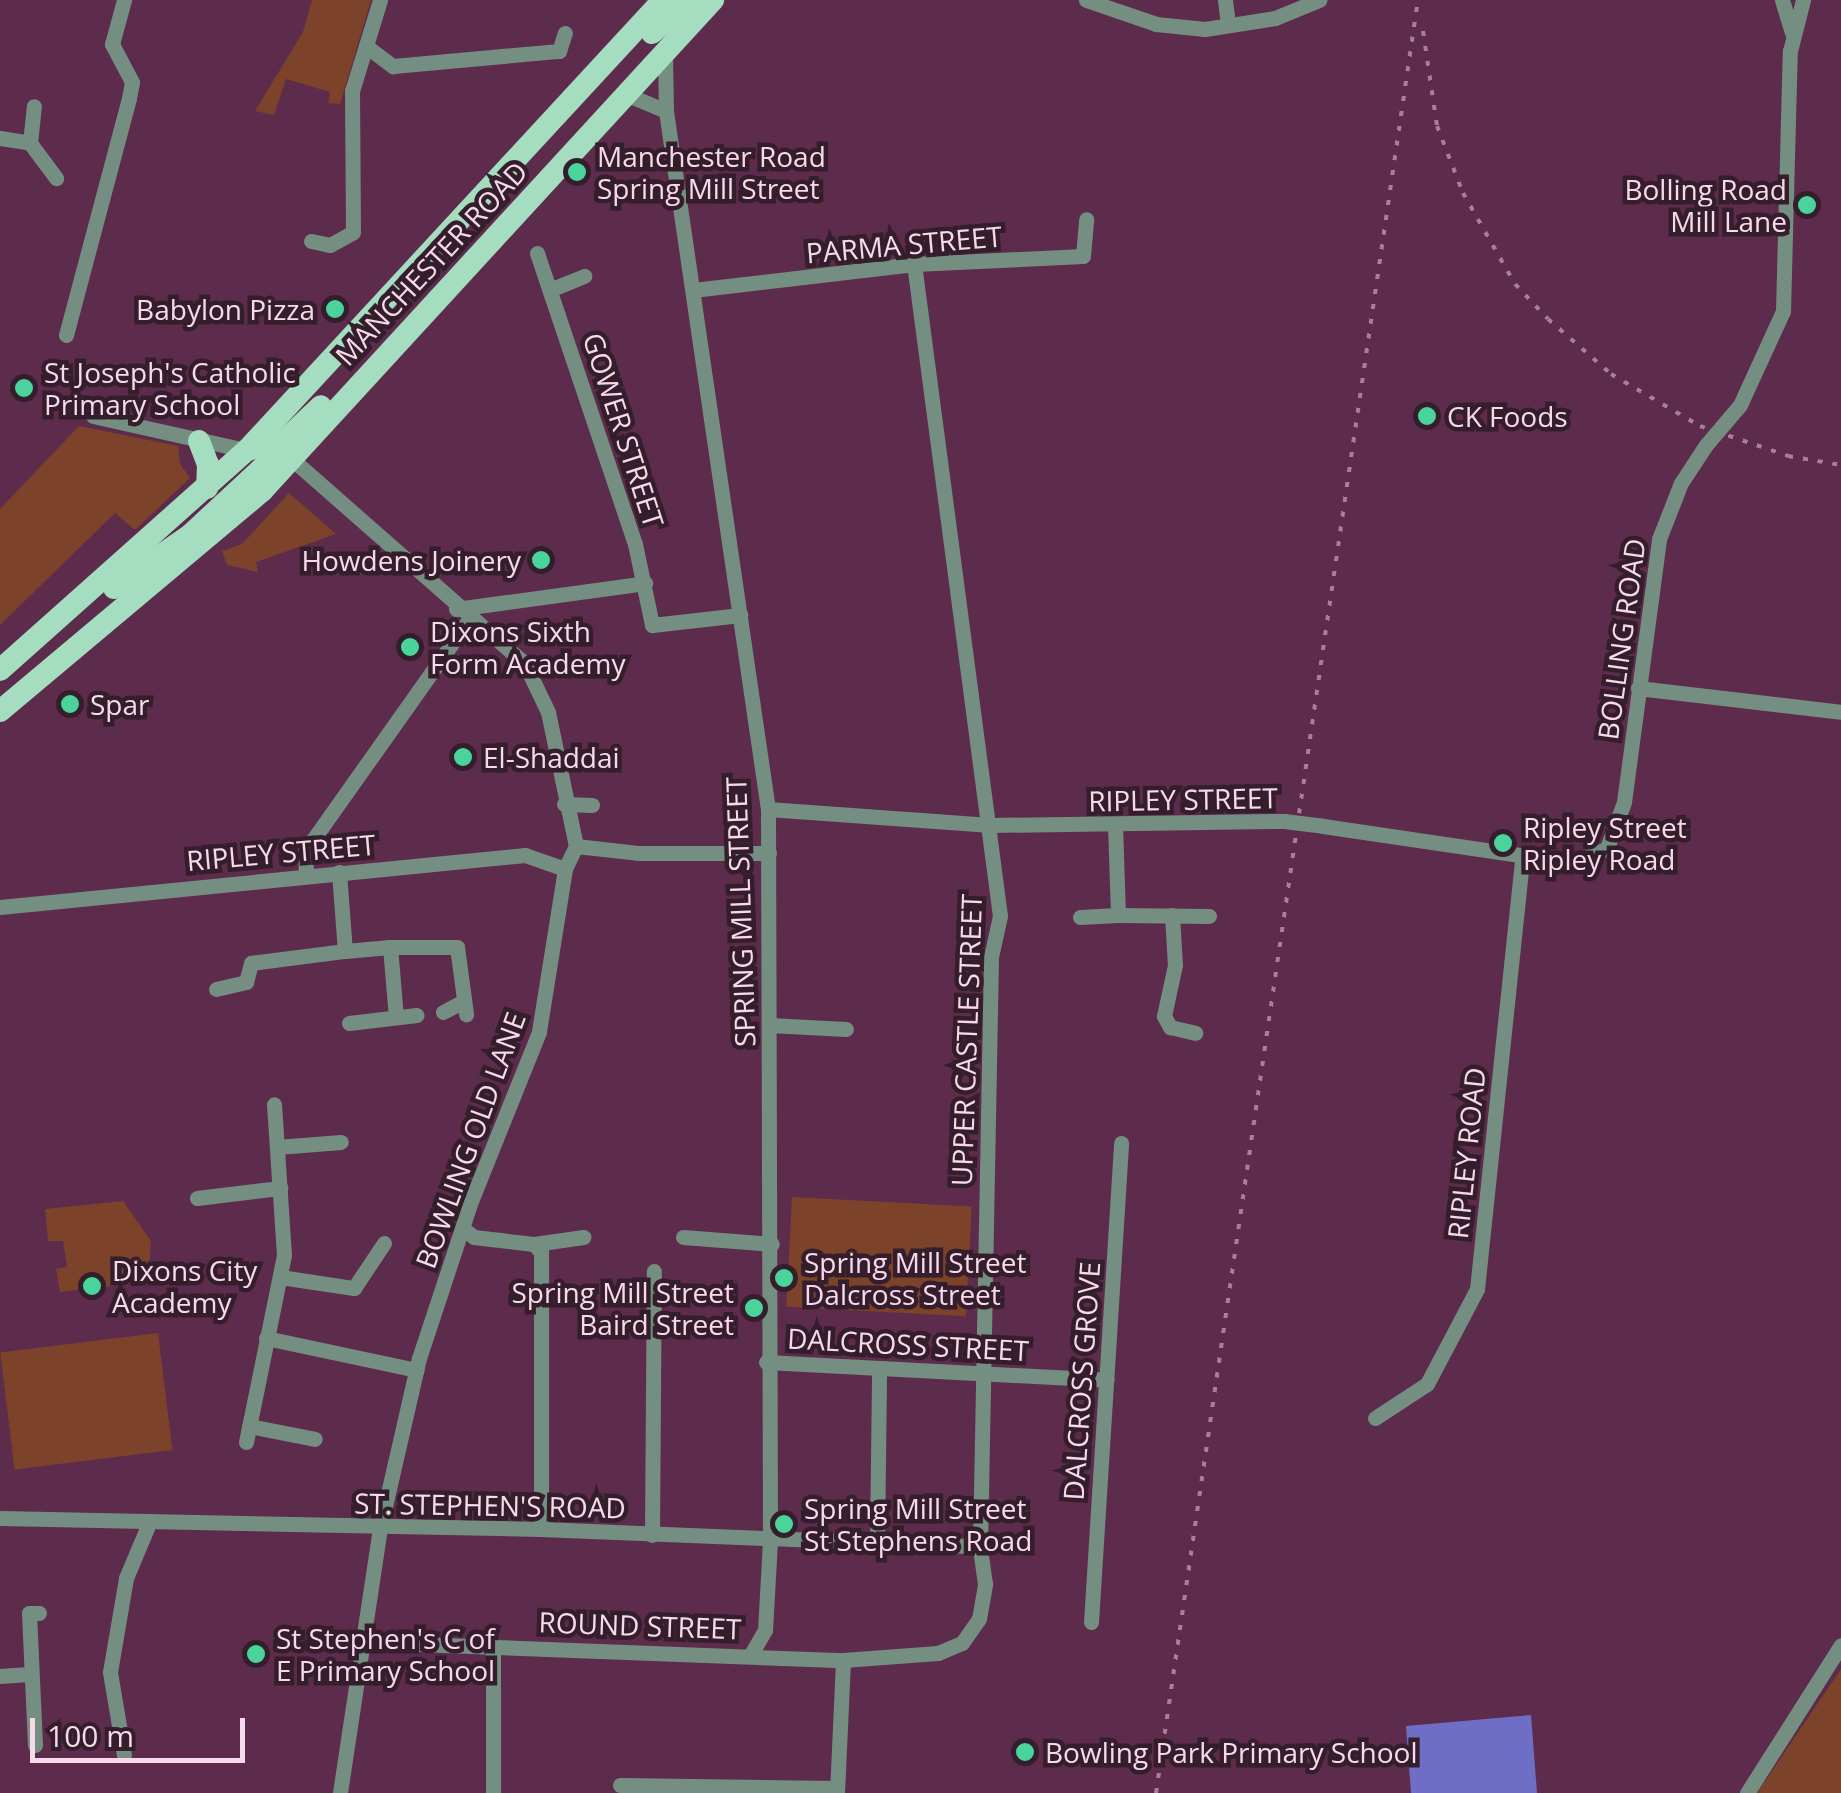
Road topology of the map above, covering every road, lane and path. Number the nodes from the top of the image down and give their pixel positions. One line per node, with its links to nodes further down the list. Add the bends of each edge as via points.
1 (124, 0): 30 (street, via 112,44 132,82)
2 (380, 0): 14 (street)
3 (663, 0): 16 (main road, MANCHESTER ROAD)
4 (690, 0): 16 (main road, via 614,73)
5 (713, 0): 15 (main road, MANCHESTER ROAD)
6 (1086, 0): 11 (street, via 1156,24)
7 (1226, 0): 11 (street)
8 (1318, 0): 11 (street, via 1275,18)
9 (1782, 0): 12 (street, BOLLING ROAD)
10 (1803, 0): 12 (street, BOLLING ROAD)
11 (1228, 25)
12 (1792, 32): 42 (street, BOLLING ROAD, bridge, via 1783,311 1740,405 1681,482 1659,538)
13 (565, 33): 14 (street, via 559,51 393,66)
14 (366, 46): 24 (street, via 352,92 358,231 330,245)
15 (664, 55): 17 (main road, MANCHESTER ROAD); 19 (street, SPRING MILL STREET)
16 (584, 88): 34 (main road, MANCHESTER ROAD)
17 (628, 94): 19 (street); 31 (main road, MANCHESTER ROAD)
18 (34, 106): 21 (street)
19 (666, 111): 29 (street, SPRING MILL STREET)
20 (0, 138): 21 (street)
21 (30, 143): 22 (street)
22 (56, 178)
23 (1086, 219): 26 (street, PARMA STREET, via 1082,256)
24 (310, 241)
25 (537, 253): 28 (street, GOWER STREET)
26 (914, 264): 29 (street, PARMA STREET); 49 (street, UPPER CASTLE STREET)
27 (584, 276): 28 (street)
28 (552, 289): 37 (street, GOWER STREET)
29 (693, 290): 40 (street, SPRING MILL STREET)
30 (66, 335)
31 (358, 386): 34 (main road, via 330,396 283,442); 35 (main road, MANCHESTER ROAD)
32 (92, 416): 33 (street)
33 (199, 441): 34 (street); 36 (main road, via 208,464)
34 (247, 450): 35 (street); 36 (main road, MANCHESTER ROAD)
35 (293, 460): 38 (main road, via 261,469 190,536 100,600); 39 (street); 43 (main road, MANCHESTER ROAD, via 188,558)
36 (207, 488): 38 (main road, MANCHESTER ROAD)
37 (646, 583): 39 (street); 40 (street, GOWER STREET, via 652,625)
38 (71, 608): 41 (main road, MANCHESTER ROAD)
39 (463, 614): 45 (street, via 540,684); 56 (street, via 305,851)
40 (740, 615): 47 (street, SPRING MILL STREET)
41 (0, 670)
42 (1638, 688): 44 (street); 53 (street, BOLLING ROAD, via 1616,834)
43 (0, 711)
44 (1841, 712)
45 (564, 804): 46 (street); 50 (street)
46 (592, 805)
47 (768, 809): 49 (street, RIPLEY STREET); 51 (street, SPRING MILL STREET)
48 (1115, 824): 49 (street, RIPLEY STREET); 52 (street, RIPLEY STREET, bridge, via 1284,821); 58 (street)
49 (990, 825): 90 (street, UPPER CASTLE STREET, via 1000,916 991,957)
50 (576, 846): 51 (street); 54 (street, BOWLING OLD LANE)
51 (769, 853): 69 (street, SPRING MILL STREET)
52 (1523, 854): 53 (street, RIPLEY STREET, via 1574,862); 92 (street, RIPLEY ROAD, via 1477,1289 1427,1384)
53 (1596, 857)
54 (565, 869): 55 (street, RIPLEY STREET, via 525,856); 78 (street, BOWLING OLD LANE, via 539,1032)
55 (339, 872): 56 (street, RIPLEY STREET); 63 (street)
56 (306, 874): 57 (street, RIPLEY STREET)
57 (0, 906)
58 (1118, 915): 59 (street); 61 (street)
59 (1172, 916): 60 (street); 71 (street, via 1175,965 1164,1016 1170,1027)
60 (1209, 916)
61 (1080, 917)
62 (390, 947): 63 (street); 65 (street, via 456,947 463,1008); 67 (street)
63 (345, 950): 64 (street, via 246,959 246,982)
64 (216, 989)
65 (442, 1012)
66 (417, 1015): 67 (street)
67 (396, 1017): 68 (street)
68 (349, 1023)
69 (769, 1025): 70 (street); 83 (street, SPRING MILL STREET)
70 (846, 1029)
71 (1195, 1032)
72 (274, 1104): 75 (street)
73 (341, 1142): 75 (street)
74 (1121, 1143): 91 (street, DALCROSS GROVE)
75 (277, 1148): 76 (street)
76 (280, 1188): 77 (street); 85 (street)
77 (197, 1198)
78 (462, 1228): 82 (street, via 474,1236); 89 (street, BOWLING OLD LANE)
79 (683, 1236): 83 (street)
80 (584, 1237): 82 (street)
81 (384, 1242): 85 (street, via 354,1288)
82 (534, 1244): 97 (street, via 541,1252)
83 (772, 1244): 87 (street, SPRING MILL STREET)
84 (654, 1271): 98 (street)
85 (280, 1277): 86 (street)
86 (266, 1338): 89 (street); 93 (street, via 247,1434)
87 (766, 1362): 88 (street, DALCROSS STREET); 99 (street, SPRING MILL STREET)
88 (879, 1368): 90 (street, DALCROSS STREET); 100 (street)
89 (416, 1370): 96 (street, BOWLING OLD LANE)
90 (984, 1374): 91 (street, DALCROSS STREET); 101 (street, UPPER CASTLE STREET)
91 (1107, 1380): 103 (street, DALCROSS GROVE)
92 (1375, 1418)
93 (315, 1438)
94 (0, 1518): 95 (street, ST. STEPHEN'S ROAD)
95 (150, 1521): 96 (street, ST. STEPHEN'S ROAD); 113 (street, via 126,1578 110,1672 129,1734)
96 (380, 1528): 97 (street, ST. STEPHEN'S ROAD); 104 (street, BOWLING OLD LANE)
97 (541, 1529): 98 (street, ST. STEPHEN'S ROAD)
98 (652, 1535): 99 (street, ST. STEPHEN'S ROAD)
99 (770, 1541): 100 (street, ST. STEPHEN'S ROAD); 107 (street, SPRING MILL STREET, via 765,1630)
100 (877, 1542): 101 (street, ST. STEPHEN'S ROAD)
101 (980, 1547): 108 (street, UPPER CASTLE STREET, via 985,1584 978,1619 962,1643)
102 (39, 1613): 110 (street, via 29,1613)
103 (1091, 1622)
104 (367, 1642): 105 (street, ROUND STREET); 117 (street, BOWLING OLD LANE)
105 (493, 1644): 107 (street, ROUND STREET); 118 (street)
106 (1841, 1645): 119 (street)
107 (751, 1654): 109 (street, ROUND STREET)
108 (910, 1657): 109 (street, ROUND STREET)
109 (843, 1660): 116 (street)
110 (29, 1674): 111 (street); 112 (street)
111 (0, 1676)
112 (35, 1745)
113 (124, 1755)
114 (620, 1785): 115 (street)
115 (708, 1788): 116 (street)
116 (837, 1790)
117 (340, 1793)
118 (492, 1793)
119 (1747, 1793)

